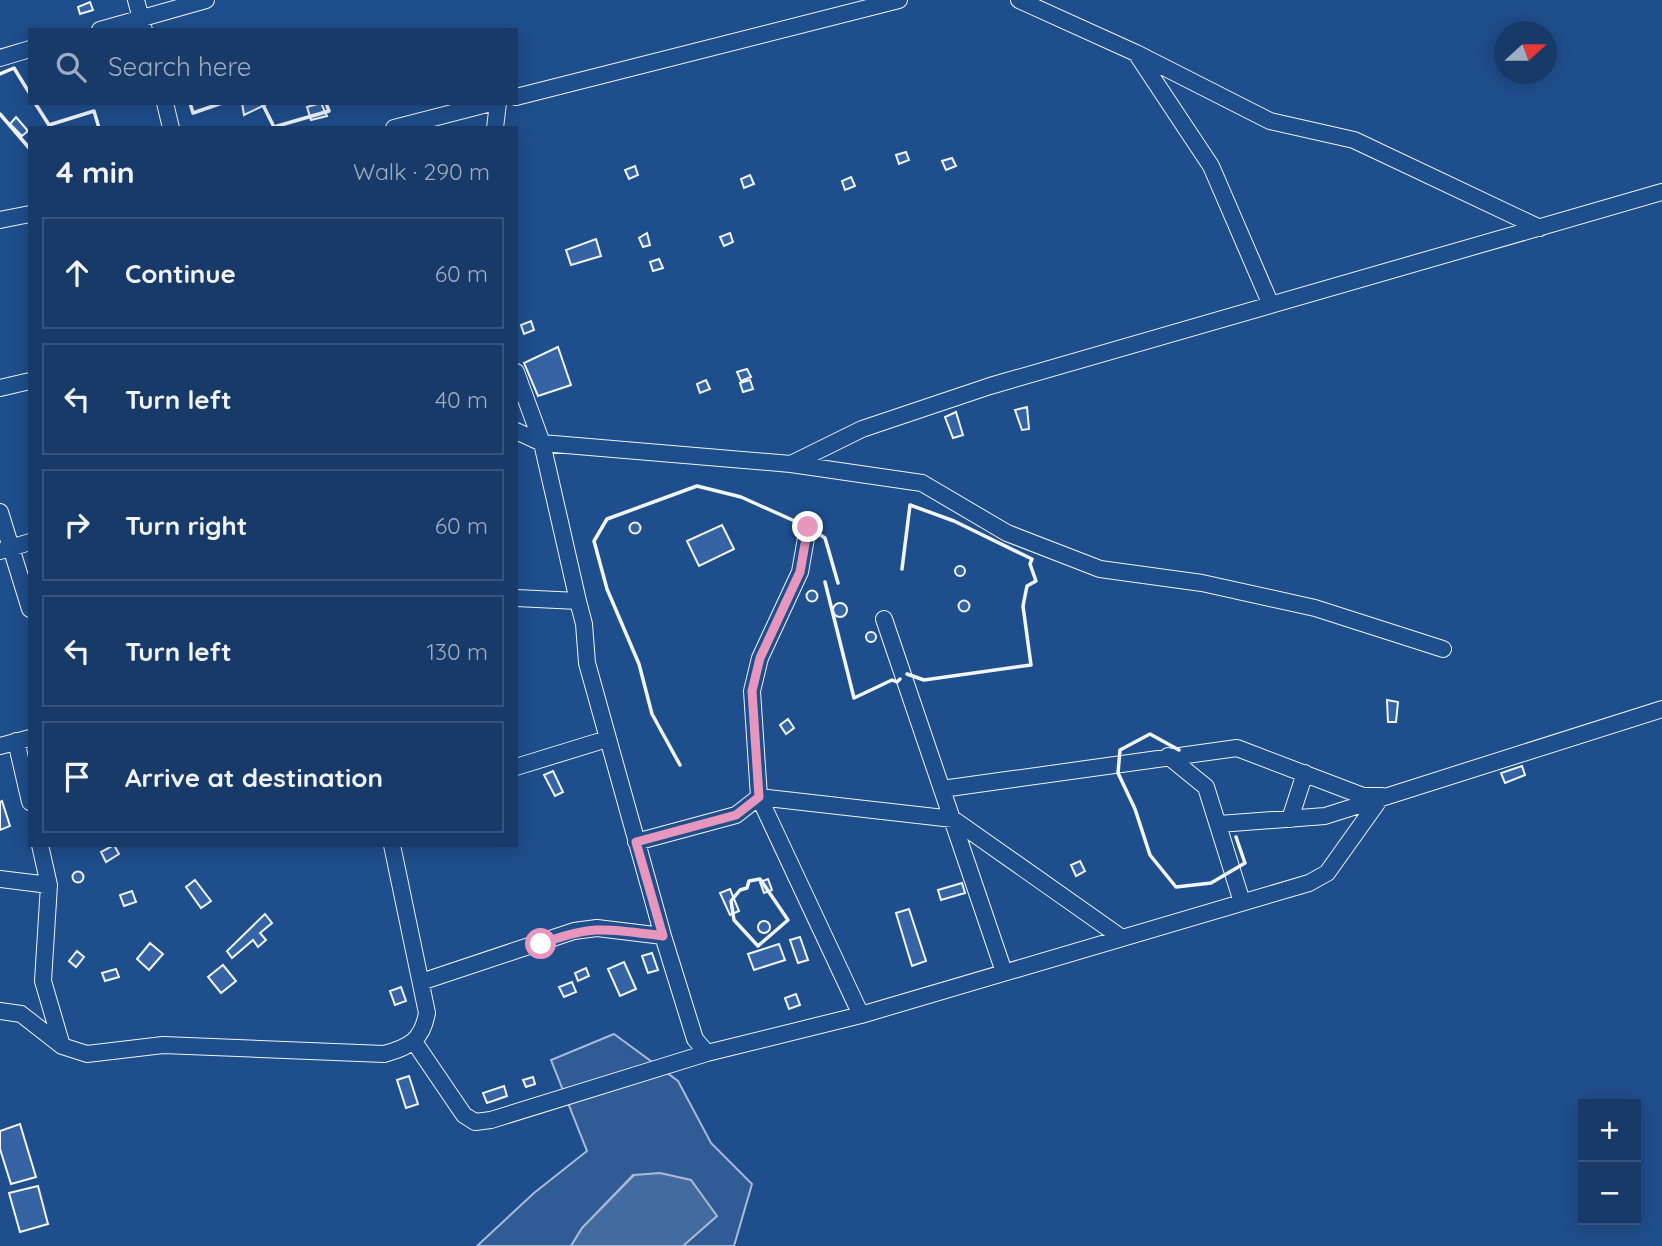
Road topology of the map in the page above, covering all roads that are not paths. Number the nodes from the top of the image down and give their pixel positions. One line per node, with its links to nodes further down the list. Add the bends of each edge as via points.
1 (136, 0): 5 (street)
2 (206, 0): 5 (street)
3 (899, 0): 10 (street)
4 (1019, 0): 8 (street)
5 (142, 24): 6 (street)
6 (114, 28)
7 (28, 50): 9 (street)
8 (1136, 53): 20 (street, via 1270,121 1354,141); 21 (street, via 1211,166)
9 (0, 58)
10 (518, 96)
11 (165, 105): 14 (street)
12 (483, 105): 15 (street)
13 (498, 105): 16 (street)
14 (170, 126)
15 (402, 126)
16 (495, 126)
17 (1662, 192): 20 (street)
18 (28, 214): 19 (street)
19 (0, 220)
20 (1540, 228): 21 (street)
21 (1271, 305): 27 (street, via 862,429)
22 (518, 377): 26 (street)
23 (28, 381): 24 (street)
24 (0, 388)
25 (518, 432): 26 (street)
26 (542, 443): 27 (street); 33 (street)
27 (791, 464): 36 (street, via 922,483 1007,533 1100,569 1202,583 1315,608)
28 (0, 512): 31 (street)
29 (808, 527): 46 (street, via 800,572 760,658 752,691)
30 (28, 542): 31 (street)
31 (6, 548): 34 (street)
32 (518, 598): 33 (street)
33 (578, 601): 38 (street, via 587,663)
34 (28, 605)
35 (884, 619): 43 (street)
36 (1443, 649)
37 (1662, 709): 45 (street)
38 (607, 739): 41 (street); 50 (street)
39 (15, 741): 44 (street)
40 (1168, 756): 42 (street, via 1237,748); 43 (street); 49 (street, via 1206,787)
41 (518, 766)
42 (1305, 773): 45 (street, via 1363,796); 47 (street)
43 (942, 789): 48 (street)
44 (28, 794)
45 (1381, 796): 47 (street, via 1325,816); 55 (street, via 1326,873 1309,883)
46 (759, 797): 48 (street); 50 (street, via 736,815); 61 (street)
47 (1290, 818): 49 (street)
48 (953, 819): 57 (street); 58 (street)
49 (1219, 824): 55 (street)
50 (636, 842): 56 (street)
51 (40, 847): 54 (street)
52 (392, 847): 59 (street)
53 (0, 879): 54 (street)
54 (49, 885): 63 (street, via 43,981)
55 (1242, 902): 57 (street)
56 (663, 936): 59 (street, via 597,928 574,931); 64 (street, via 695,1039)
57 (1122, 937): 58 (street)
58 (1004, 972): 61 (street)
59 (421, 982): 62 (street, via 427,1013 424,1030)
60 (0, 1011): 63 (street, via 20,1014)
61 (861, 1015): 64 (street)
62 (415, 1043): 63 (street, via 384,1054 163,1045 87,1054); 64 (street, via 464,1115 475,1122)
63 (62, 1046)
64 (707, 1052)

